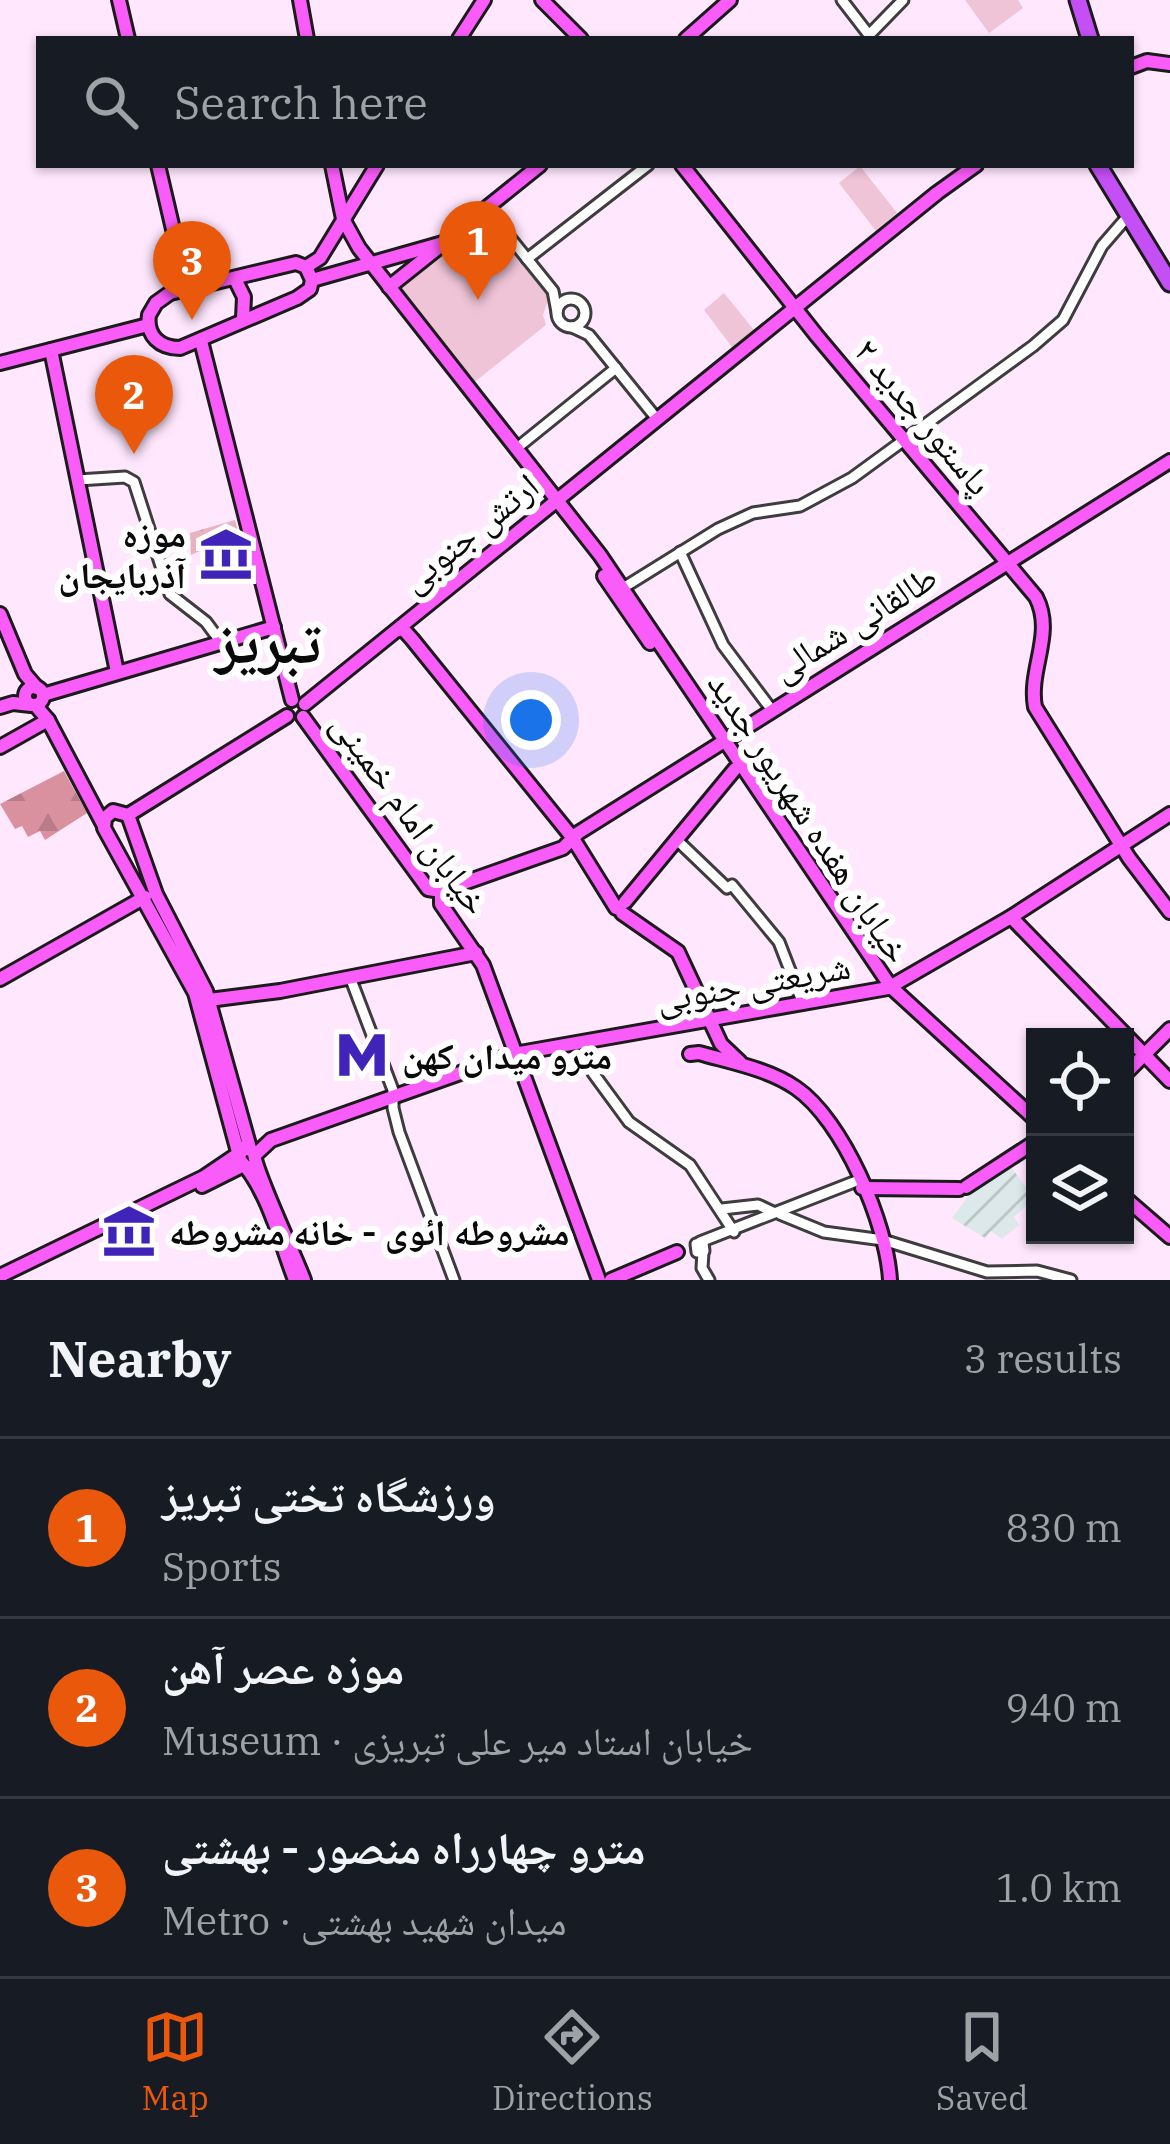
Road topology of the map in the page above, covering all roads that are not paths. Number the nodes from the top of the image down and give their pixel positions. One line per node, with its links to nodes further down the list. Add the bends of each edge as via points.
1 (119, 0): 9 (main road)
2 (302, 0): 10 (main road)
3 (484, 0): 11 (main road)
4 (542, 0): 12 (main road)
5 (730, 0): 13 (main road)
6 (842, 0): 7 (street, via 869,35)
7 (903, 0)
8 (1077, 6): 14 (highway)
9 (127, 36)
10 (308, 36)
11 (460, 36)
12 (578, 36)
13 (689, 36)
14 (1084, 36)
15 (1170, 61): 16 (main road)
16 (1134, 64)
17 (159, 168): 37 (main road)
18 (331, 168): 28 (main road)
19 (375, 168): 28 (main road)
20 (536, 168): 26 (main road)
21 (644, 168): 30 (street)
22 (684, 168): 40 (main road, پاستور جدید ۲)
23 (972, 168): 40 (main road, ارتش جنوبی)
24 (1103, 168): 27 (highway)
25 (1103, 168): 31 (highway)
26 (487, 209): 29 (main road); 30 (street)
27 (1128, 217): 35 (highway); 54 (street, via 1055,328)
28 (342, 223): 32 (main road, خیابان هفده شهریور جدید); 33 (main road)
29 (443, 243): 32 (main road); 36 (main road)
30 (527, 260): 38 (street)
31 (1167, 260)
32 (369, 262): 33 (main road); 36 (main road, خیابان هفده شهریور جدید)
33 (314, 274): 34 (main road, via 296,263); 41 (main road, via 303,295)
34 (242, 277): 37 (main road); 41 (main road); 44 (main road)
35 (1170, 284)
36 (389, 287): 55 (main road, خیابان هفده شهریور جدید)
37 (187, 289): 45 (main road, via 160,299)
38 (553, 291): 39 (street); 42 (street)
39 (570, 299): 42 (street); 43 (street)
40 (795, 308): 52 (main road, ارتش جنوبی); 54 (main road, پاستور جدید ۲)
41 (260, 311): 44 (main road)
42 (557, 312): 46 (street)
43 (586, 314): 46 (street); 47 (street)
44 (243, 318): 48 (main road)
45 (148, 325): 48 (main road, via 170,348); 49 (main road)
46 (572, 327): 47 (street)
47 (589, 334): 51 (street)
48 (201, 341): 64 (main road, خیابان امام خمینی)
49 (51, 350): 50 (main road); 57 (main road)
50 (0, 363)
51 (616, 368): 53 (street); 55 (street)
52 (673, 408): 53 (main road, ارتش جنوبی); 58 (main road, ارتش جنوبی)
53 (657, 419): 58 (main road, ارتش جنوبی)
54 (904, 438): 59 (street, via 809,502 753,513); 61 (main road, پاستور جدید ۲)
55 (517, 448): 58 (main road, خیابان هفده شهریور جدید)
56 (1170, 461): 61 (main road, طالقانی شمالی)
57 (78, 480): 66 (street, via 134,482 170,594); 67 (main road)
58 (556, 502): 60 (main road, خیابان هفده شهریور جدید); 65 (main road, ارتش جنوبی)
59 (680, 552): 62 (street); 71 (street, via 730,657)
60 (596, 557): 62 (main road, خیابان هفده شهریور جدید); 73 (main road, خیابان هفده شهریور جدید)
61 (1009, 561): 71 (main road, طالقانی شمالی); 84 (main road, پاستور جدید ۲, via 1045,622 1034,703)
62 (622, 588): 73 (main road, خیابان هفده شهریور جدید)
63 (0, 614): 68 (main road)
64 (271, 627): 66 (main road); 72 (main road, خیابان امام خمینی)
65 (401, 630): 72 (main road, ارتش جنوبی); 82 (main road)
66 (220, 641): 67 (main road)
67 (117, 672): 69 (main road)
68 (25, 674): 69 (main road); 70 (main road, via 24,688)
69 (42, 702): 70 (main road); 75 (main road); 78 (main road)
70 (7, 705)
71 (771, 709): 74 (main road, طالقانی شمالی)
72 (302, 711): 79 (main road); 88 (main road, خیابان امام خمینی, via 428,889)
73 (710, 725): 74 (main road, خیابان هفده شهریور جدید); 74 (main road); 76 (main road)
74 (727, 743): 76 (main road, طالقانی شمالی); 77 (main road, خیابان هفده شهریور جدید); 94 (main road, خیابان هفده شهریور جدید)
75 (0, 748)
76 (705, 752): 82 (main road, طالقانی شمالی)
77 (735, 769): 83 (main road); 98 (main road, خیابان هفده شهریور جدید, via 876,977)
78 (99, 807): 79 (main road); 81 (main road)
79 (123, 813): 81 (main road, via 105,818); 86 (main road)
80 (1170, 814): 84 (main road, شریعتی جنوبی)
81 (104, 828): 87 (main road)
82 (566, 837): 85 (main road, طالقانی شمالی); 85 (main road); 90 (main road)
83 (678, 841): 90 (main road); 100 (street, via 766,925)
84 (1121, 846): 91 (main road); 92 (main road, شریعتی جنوبی)
85 (523, 862): 88 (main road, طالقانی شمالی)
86 (149, 876): 87 (main road); 99 (main road)
87 (134, 883): 89 (main road)
88 (441, 891): 93 (main road, خیابان امام خمینی, via 441,904)
89 (145, 897): 97 (main road); 114 (main road, via 195,993)
90 (623, 906): 101 (main road, via 678,952)
91 (1170, 912)
92 (1010, 917): 95 (main road, شریعتی جنوبی); 106 (main road)
93 (474, 953): 96 (main road); 104 (main road, خیابان امام خمینی)
94 (878, 967): 95 (main road); 98 (main road, خیابان هفده شهریور جدید)
95 (909, 975): 98 (main road, شریعتی جنوبی)
96 (350, 977): 99 (main road); 112 (street)
97 (0, 979)
98 (891, 987): 100 (main road, شریعتی جنوبی); 113 (main road)
99 (209, 1000): 114 (main road)
100 (803, 1004): 101 (main road, شریعتی جنوبی)
101 (712, 1021): 103 (main road); 104 (main road, شریعتی جنوبی)
102 (1170, 1029): 106 (main road)
103 (721, 1041): 108 (main road); 110 (main road)
104 (514, 1054): 112 (main road, شریعتی جنوبی); 128 (main road, خیابان امام خمینی)
105 (690, 1054): 108 (main road)
106 (1145, 1055): 107 (main road); 111 (main road)
107 (1134, 1065)
108 (749, 1068): 110 (main road)
109 (592, 1073): 120 (street, via 629,1122 690,1165)
110 (766, 1073): 118 (main road, via 822,1112)
111 (1170, 1081)
112 (393, 1097): 115 (main road, شریعتی جنوبی); 132 (street)
113 (1026, 1111)
114 (239, 1130): 115 (main road); 117 (main road)
115 (271, 1140): 117 (main road)
116 (1026, 1148): 118 (main road, via 959,1187)
117 (246, 1157): 123 (main road); 129 (main road)
118 (853, 1182): 121 (street); 125 (main road)
119 (1134, 1206): 124 (main road)
120 (722, 1209): 121 (street, via 758,1205); 122 (street)
121 (776, 1213): 122 (street); 125 (street, via 824,1232)
122 (733, 1230): 126 (street); 126 (street)
123 (283, 1236): 130 (main road); 131 (main road)
124 (1170, 1237)
125 (883, 1240): 135 (main road); 136 (street, via 987,1272)
126 (700, 1248): 127 (street); 134 (street)
127 (677, 1252): 133 (main road)
128 (597, 1275): 133 (main road)
129 (3, 1278)
130 (295, 1280)
131 (304, 1280)
132 (454, 1280)
133 (612, 1280)
134 (709, 1280)
135 (890, 1280)
136 (1071, 1280)

